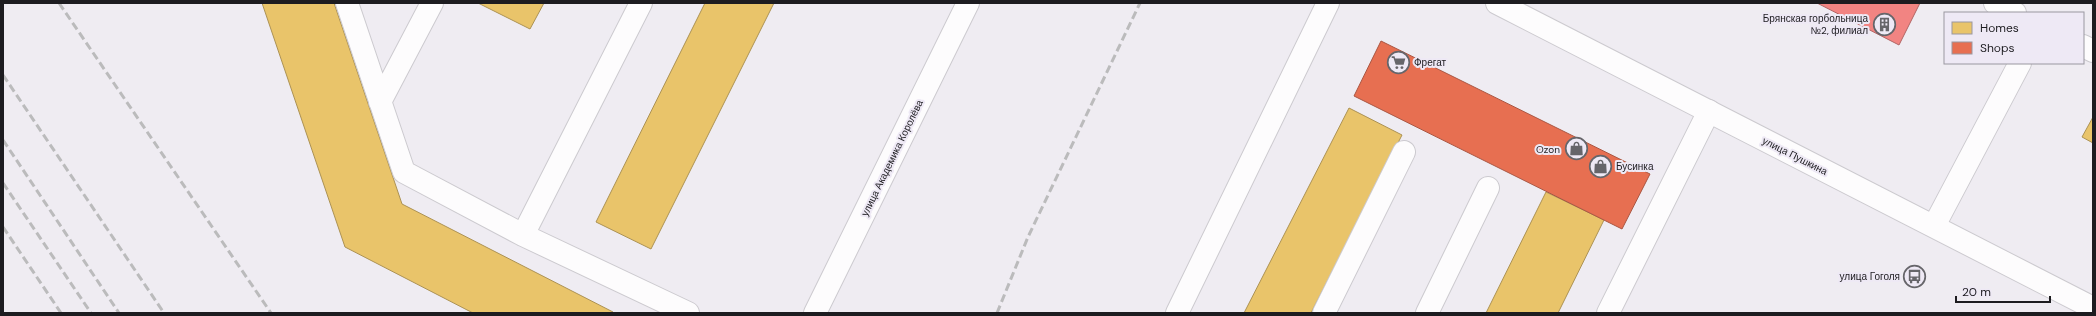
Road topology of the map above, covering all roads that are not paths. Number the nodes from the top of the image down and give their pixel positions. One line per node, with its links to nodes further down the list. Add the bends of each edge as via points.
1 (347, 3): 12 (main road)
2 (432, 3): 12 (main road)
3 (641, 3): 17 (main road)
4 (968, 3): 20 (main road, улица Академика Королёва)
5 (1328, 3): 21 (main road)
6 (1498, 3): 13 (main road, улица Пушкина)
7 (1995, 3): 8 (main road)
8 (2013, 12)
9 (2084, 46): 10 (main road)
10 (2093, 51)
11 (2019, 64): 16 (main road)
12 (380, 102): 17 (main road, via 404,172)
13 (1709, 111): 16 (main road, улица Пушкина); 24 (main road)
14 (1404, 152): 22 (main road)
15 (1488, 188): 23 (main road)
16 (1934, 226): 18 (main road, улица Пушкина)
17 (523, 235): 19 (main road)
18 (2093, 308)
19 (688, 313)
20 (815, 313)
21 (1177, 313)
22 (1324, 313)
23 (1427, 313)
24 (1608, 313)

